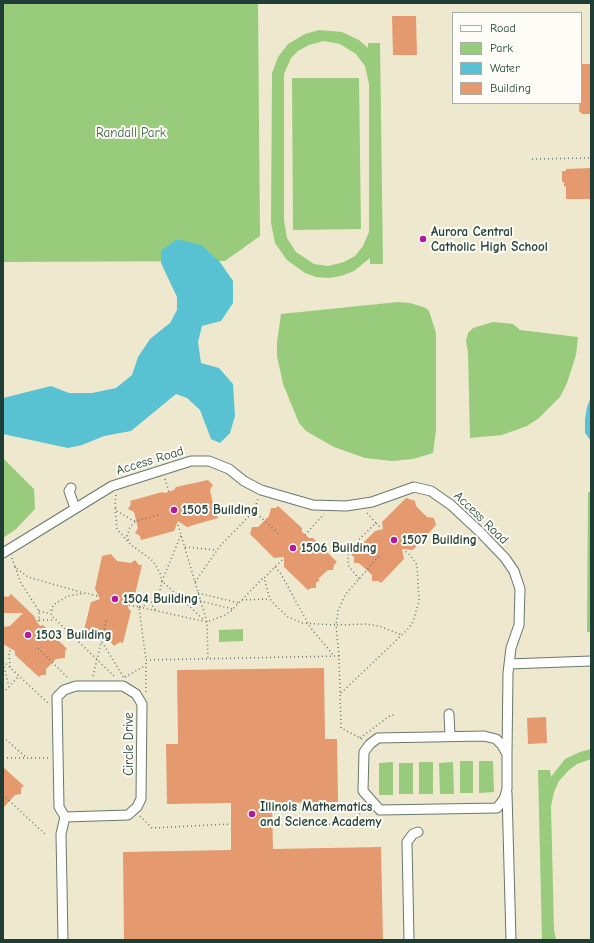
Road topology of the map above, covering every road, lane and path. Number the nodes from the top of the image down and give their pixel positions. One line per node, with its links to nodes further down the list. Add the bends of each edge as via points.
1 (591, 158): 2 (path)
2 (532, 159)
3 (162, 470): 4 (lane, Access Road); 6 (lane, Access Road, via 191,461 209,461 229,469); 7 (path)
4 (116, 484): 10 (lane, Access Road); 11 (path)
5 (71, 488): 10 (lane, via 69,491)
6 (261, 490): 9 (lane, Access Road, via 313,505); 12 (path)
7 (169, 492)
8 (364, 503): 9 (lane, Access Road); 15 (path, via 368,514); 64 (lane, Access Road, via 414,487 431,491 452,505 505,558 514,571 520,589 519,625 511,648)
9 (332, 506): 20 (path)
10 (75, 508): 24 (lane, Access Road)
11 (115, 508): 14 (path); 21 (path, via 117,529)
12 (254, 510): 19 (path); 23 (path)
13 (158, 515): 14 (path)
14 (136, 521): 21 (path, via 128,532)
15 (376, 523): 17 (path); 31 (path, via 348,550 348,565)
16 (178, 525): 18 (path)
17 (381, 528)
18 (181, 534): 22 (path); 32 (path)
19 (280, 535)
20 (305, 535)
21 (130, 544): 32 (path, via 153,561)
22 (185, 547): 23 (path); 33 (path)
23 (216, 550): 33 (path)
24 (7, 551): 28 (path)
25 (405, 551): 53 (path, via 417,565 419,601 412,622)
26 (381, 554): 31 (path)
27 (282, 560): 29 (path)
28 (15, 567): 35 (path, via 36,581); 46 (path, via 21,583)
29 (274, 567): 30 (path); 51 (path, via 281,574)
30 (264, 578): 37 (path); 38 (path)
31 (359, 579): 52 (path, via 341,601)
32 (162, 581): 39 (path, via 159,594); 50 (path)
33 (195, 582): 34 (path)
34 (198, 592): 40 (path); 41 (path)
35 (86, 593): 36 (path); 45 (path, via 58,600)
36 (97, 596)
37 (270, 599): 38 (path); 51 (path, via 288,617)
38 (242, 600): 41 (path)
39 (153, 601): 43 (path); 47 (path, via 152,605)
40 (200, 601): 44 (path); 50 (path)
41 (239, 603): 44 (path)
42 (129, 605): 43 (path)
43 (139, 607): 47 (path); 61 (path)
44 (233, 609): 50 (path)
45 (50, 610): 46 (path, via 47,613); 49 (path)
46 (39, 611): 49 (path, via 38,621)
47 (156, 611): 50 (path)
48 (107, 618): 54 (path)
49 (55, 620): 60 (path)
50 (206, 622): 59 (path)
51 (309, 625): 52 (path); 57 (path)
52 (336, 625): 53 (path, via 366,624); 58 (path)
53 (402, 635): 73 (path)
54 (102, 642): 60 (path); 68 (path)
55 (38, 648): 70 (path)
56 (12, 649): 66 (path, via 9,652)
57 (334, 656): 58 (path); 59 (path)
58 (339, 656): 73 (path)
59 (208, 659): 61 (path)
60 (97, 660): 68 (path); 69 (path)
61 (146, 660): 65 (path)
62 (591, 661): 64 (lane)
63 (3, 662): 66 (path); 71 (path)
64 (509, 664): 82 (lane, Access Road)
65 (146, 665): 68 (path); 74 (path, via 146,693)
66 (10, 667): 67 (path)
67 (19, 676): 71 (path); 75 (path)
68 (123, 682): 69 (lane); 74 (lane, Circle Drive)
69 (91, 685): 70 (lane)
70 (76, 686): 75 (lane, via 64,690 57,697)
71 (10, 687): 72 (path)
72 (3, 693)
73 (341, 693): 80 (path, via 341,728)
74 (140, 700): 89 (lane, Circle Drive, via 142,799)
75 (56, 710): 85 (lane)
76 (449, 714): 78 (lane)
77 (396, 715): 80 (path, via 391,715)
78 (450, 736): 81 (lane, via 378,738); 82 (lane, via 496,738)
79 (3, 737): 84 (path)
80 (360, 738): 81 (path)
81 (370, 744): 88 (lane, via 364,752 363,770 363,791)
82 (507, 754): 86 (lane, Access Road)
83 (3, 758): 84 (path)
84 (27, 758): 85 (path)
85 (57, 758): 90 (lane, via 59,807)
86 (507, 789): 88 (lane, via 504,799 497,808 380,810); 97 (lane, Access Road)
87 (3, 795): 94 (path)
88 (369, 798): 92 (path, via 354,824)
89 (134, 810): 90 (lane, via 128,815); 91 (path, via 152,828)
90 (65, 817): 95 (lane, via 61,834)
91 (231, 824)
92 (273, 825)
93 (418, 832): 96 (lane, via 407,842)
94 (45, 834)
95 (63, 940)
96 (409, 940)
97 (511, 940)

